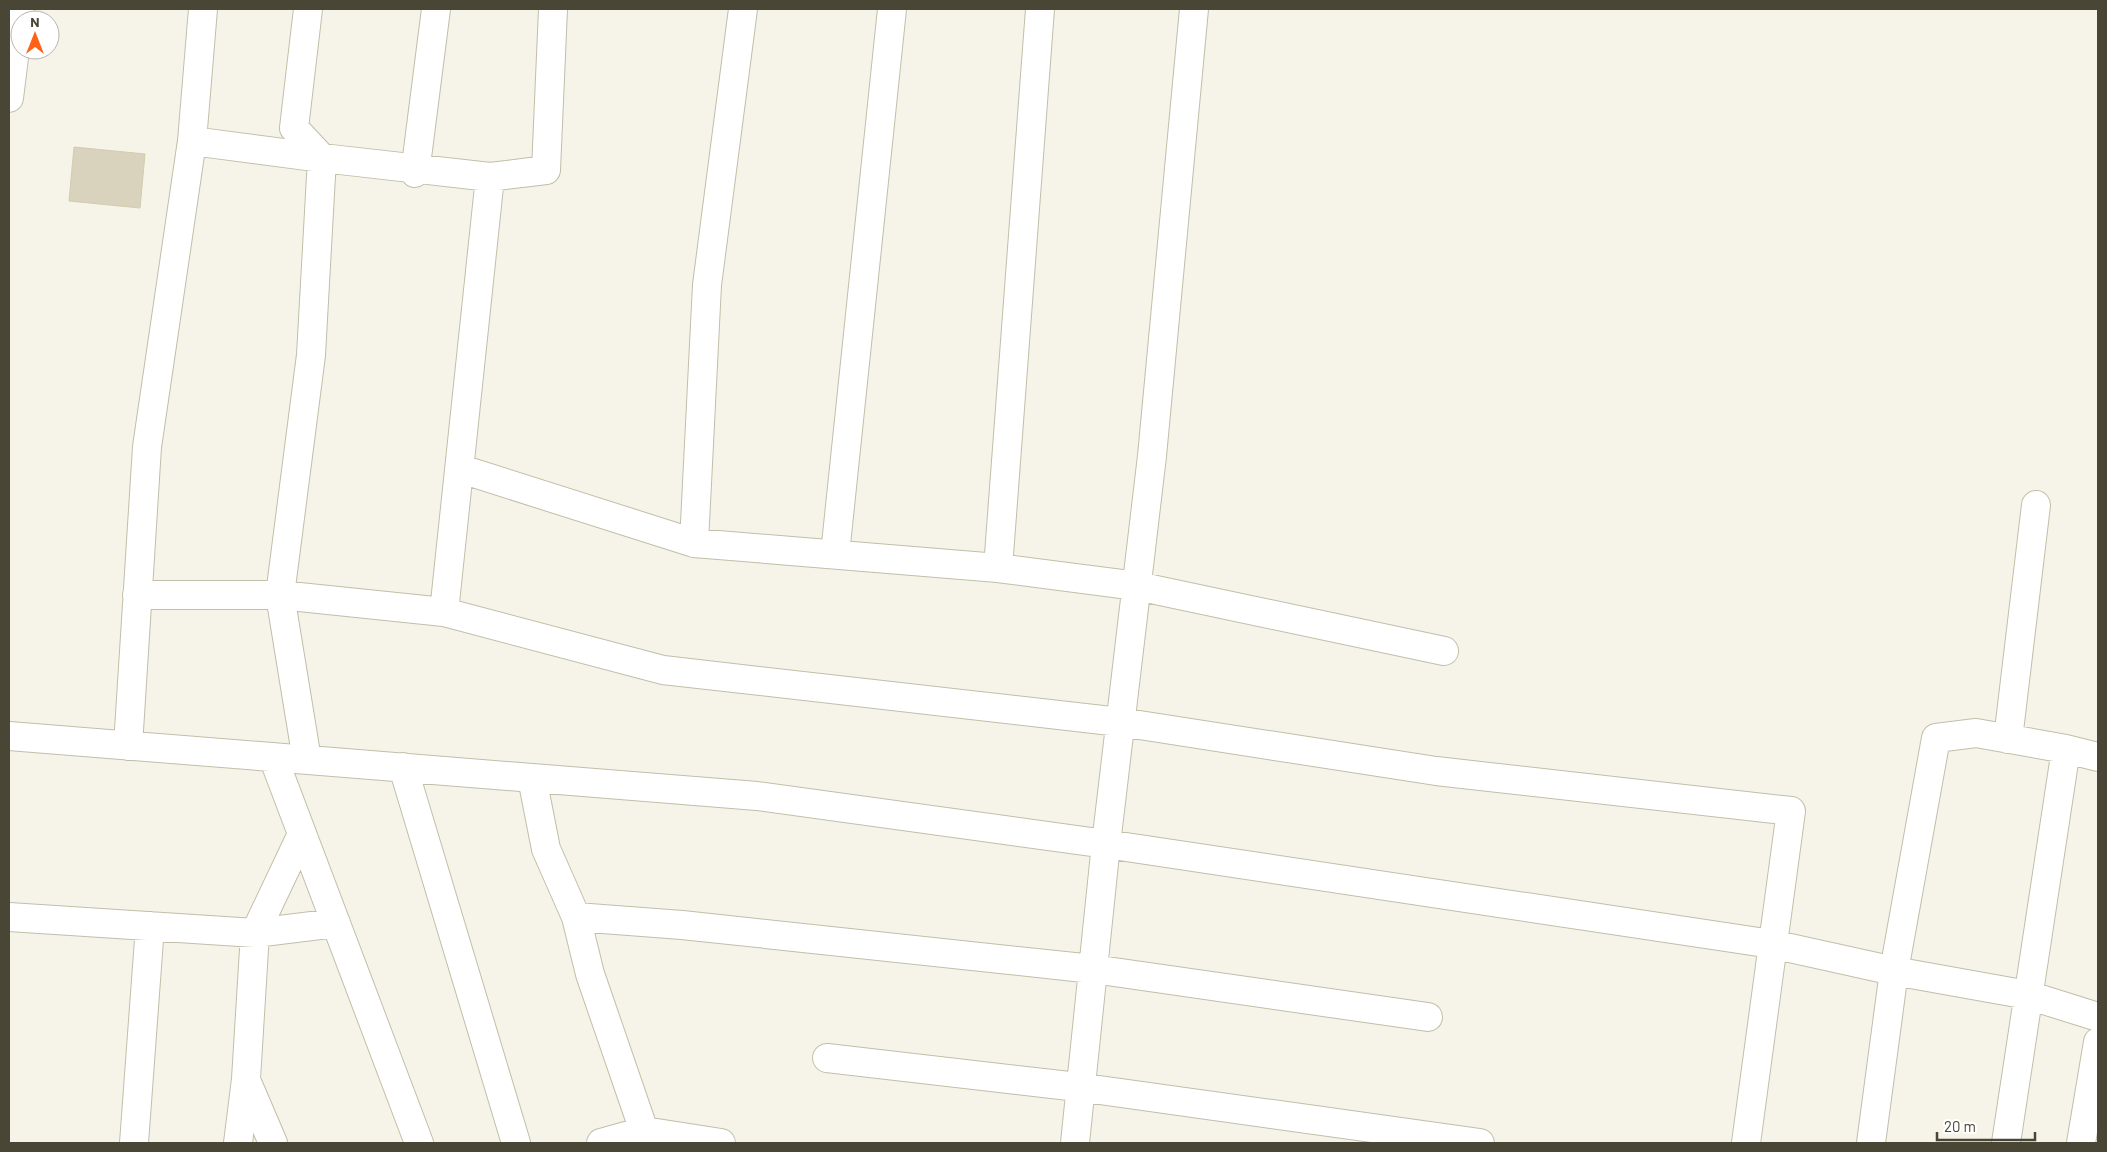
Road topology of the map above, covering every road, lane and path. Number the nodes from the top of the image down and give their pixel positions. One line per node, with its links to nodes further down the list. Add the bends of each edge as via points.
1 (20, 9): 10 (street)
2 (203, 9): 11 (street)
3 (308, 9): 12 (street, via 294,128)
4 (436, 9): 13 (street)
5 (553, 9): 14 (street, via 546,170)
6 (743, 9): 17 (street, via 707,285)
7 (892, 9): 18 (street)
8 (1040, 9): 19 (street)
9 (1194, 9): 20 (street)
10 (9, 98)
11 (192, 141): 12 (street); 21 (street, via 147,447)
12 (322, 158): 13 (street); 22 (street, via 311,355)
13 (415, 171): 14 (street)
14 (490, 177): 15 (street)
15 (461, 469): 17 (street); 23 (street)
16 (2036, 505): 27 (street)
17 (694, 543): 18 (street)
18 (835, 554): 19 (street)
19 (998, 568): 20 (street)
20 (1137, 586): 24 (street); 25 (street)
21 (136, 595): 22 (street); 28 (street)
22 (280, 595): 23 (street); 32 (street)
23 (444, 612): 25 (street, via 663,670)
24 (1444, 651)
25 (1120, 722): 36 (street); 42 (street, via 1436,771 1791,811)
26 (9, 736): 28 (street)
27 (2008, 739): 29 (street); 44 (street, via 1976,733 1936,738)
28 (128, 746): 30 (street)
29 (2066, 749): 31 (street); 45 (street)
30 (273, 757): 32 (street); 35 (street)
31 (2098, 757)
32 (307, 760): 33 (street)
33 (403, 767): 34 (street); 58 (street)
34 (532, 778): 36 (street, via 757,796); 38 (street, via 546,849)
35 (302, 834): 39 (street); 41 (street)
36 (1106, 844): 42 (street); 43 (street)
37 (9, 917): 40 (street)
38 (576, 917): 43 (street, via 682,925); 52 (street, via 590,974)
39 (336, 922): 41 (street); 57 (street)
40 (150, 926): 41 (street); 54 (street)
41 (255, 933): 50 (street)
42 (1772, 944): 44 (street); 63 (street)
43 (1093, 969): 47 (street); 51 (street)
44 (1894, 971): 45 (street); 64 (street)
45 (2028, 995): 46 (street); 65 (street)
46 (2098, 1017)
47 (1428, 1018)
48 (2098, 1042): 66 (street)
49 (827, 1058): 51 (street)
50 (246, 1079): 55 (street); 56 (street)
51 (1081, 1088): 53 (street); 61 (street)
52 (644, 1131): 59 (street); 60 (street)
53 (1449, 1141): 62 (street)
54 (134, 1143)
55 (238, 1143)
56 (273, 1143)
57 (419, 1143)
58 (516, 1143)
59 (601, 1143)
60 (721, 1143)
61 (1075, 1143)
62 (1480, 1143)
63 (1746, 1143)
64 (1871, 1143)
65 (2006, 1143)
66 (2081, 1143)

